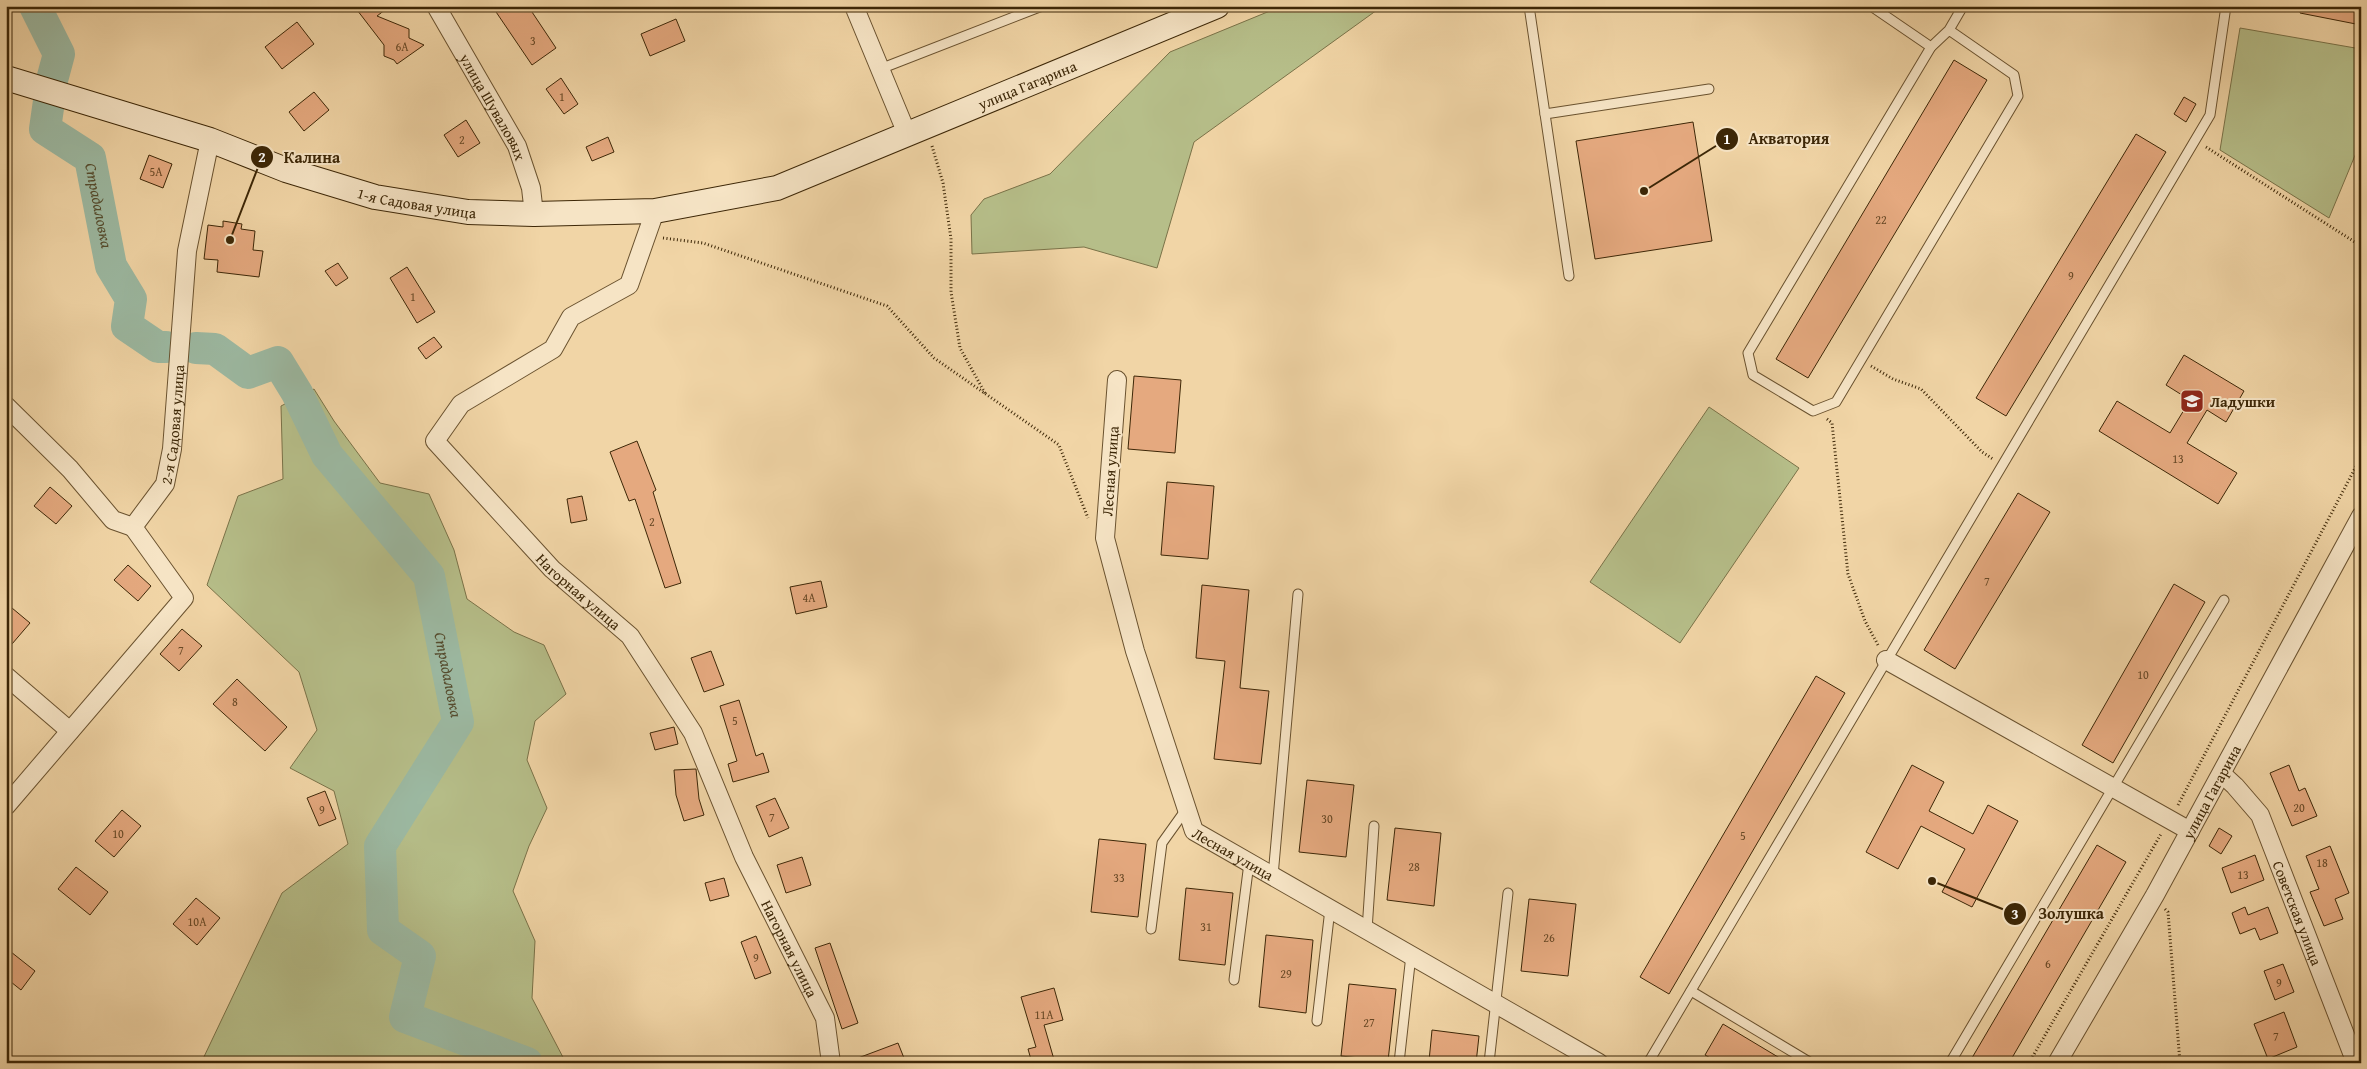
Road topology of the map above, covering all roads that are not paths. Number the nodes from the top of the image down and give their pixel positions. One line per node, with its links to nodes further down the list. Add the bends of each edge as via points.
1 (436, 6): 18 (street, улица Шуваловых, via 517,146 531,188)
2 (854, 6): 11 (street)
3 (1042, 6): 11 (lane)
4 (1217, 6): 15 (street, улица Гагарина)
5 (1529, 6): 14 (lane)
6 (1871, 6): 10 (lane)
7 (1963, 6): 9 (lane)
8 (2226, 6): 27 (lane, via 2210,115)
9 (1949, 30): 10 (lane); 10 (lane, via 2014,75 2018,96 1836,402 1814,411 1753,375 1748,354)
10 (1931, 46)
11 (880, 69): 15 (street)
12 (6, 78): 16 (street, 1-я Садовая улица)
13 (1709, 89): 14 (lane)
14 (1545, 114): 20 (lane)
15 (916, 130): 17 (street, улица Гагарина)
16 (210, 140): 18 (street, 1-я Садовая улица, via 286,170 374,197 468,212); 24 (street, 2-я Садовая улица, via 187,251 172,449 164,484)
17 (838, 162): 19 (street, 1-я Садовая улица, via 778,188)
18 (534, 214): 19 (street, 1-я Садовая улица)
19 (653, 220): 47 (street, Нагорная улица, via 629,285 571,317 553,349 461,404 435,441 552,569 630,636 693,733 744,857 825,1018)
20 (1569, 276)
21 (1117, 380): 33 (street, Лесная улица, via 1105,538 1135,651)
22 (6, 406): 24 (street, via 70,469 113,520)
23 (2361, 516): 30 (street, улица Гагарина)
24 (133, 527): 29 (street, via 184,598)
25 (1298, 594): 37 (lane)
26 (2224, 600): 31 (lane)
27 (1886, 660): 31 (street); 44 (lane)
28 (6, 676): 29 (street)
29 (70, 731): 32 (street)
30 (2222, 774): 35 (street, улица Гагарина); 55 (street, Советская улица, via 2260,815)
31 (2113, 787): 35 (street); 53 (lane)
32 (6, 806)
33 (1187, 808): 36 (street, Лесная улица, via 1194,831); 40 (lane, via 1162,843)
34 (1374, 826): 41 (lane)
35 (2190, 831): 54 (street, улица Гагарина)
36 (1250, 863): 37 (street, Лесная улица); 43 (lane)
37 (1273, 876): 39 (street, Лесная улица)
38 (1508, 893): 45 (lane)
39 (1330, 909): 41 (street, Лесная улица); 46 (lane)
40 (1151, 929)
41 (1367, 930): 42 (street, Лесная улица)
42 (1411, 956): 45 (street, Лесная улица); 48 (lane)
43 (1234, 980)
44 (1691, 991): 51 (lane); 52 (lane)
45 (1496, 1004): 49 (lane); 50 (street, Лесная улица)
46 (1317, 1021)
47 (831, 1063)
48 (1399, 1063)
49 (1489, 1063)
50 (1599, 1063)
51 (1648, 1063)
52 (1811, 1063)
53 (1950, 1063)
54 (2057, 1063)
55 (2356, 1063)

